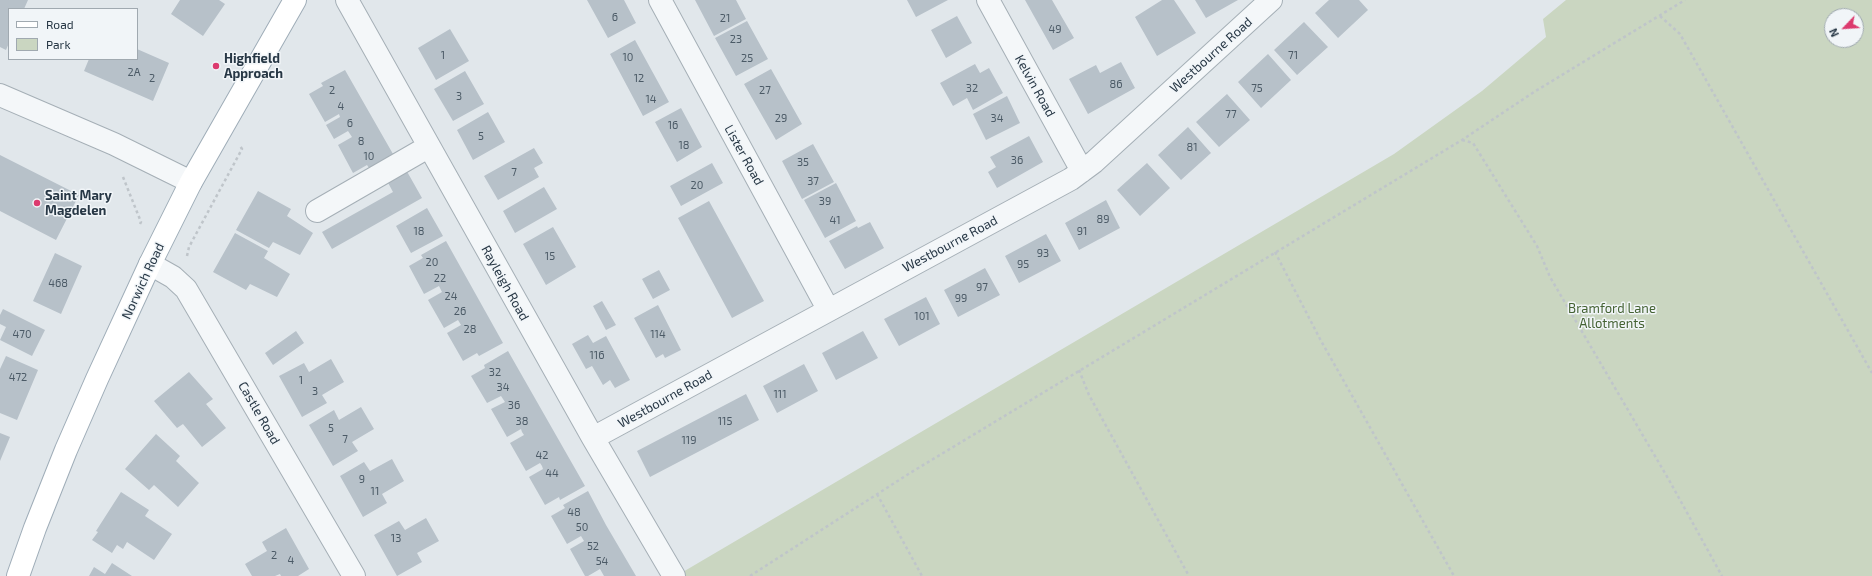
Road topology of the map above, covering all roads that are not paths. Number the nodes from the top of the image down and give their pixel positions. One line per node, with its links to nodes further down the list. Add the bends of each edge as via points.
1 (295, 0): 9 (main road, Norwich Road)
2 (347, 0): 7 (street, Rayleigh Road)
3 (660, 0): 12 (street, Lister Road)
4 (988, 0): 8 (street, Kelvin Road)
5 (1272, 0): 8 (street, Westbourne Road)
6 (0, 95): 9 (street, via 114,144)
7 (428, 147): 10 (street); 13 (street, Rayleigh Road)
8 (1082, 171): 12 (street, Westbourne Road)
9 (191, 182): 11 (main road, Norwich Road)
10 (317, 210)
11 (150, 264): 15 (main road, Norwich Road, via 96,379 34,528); 16 (street, Castle Road, via 173,277 186,289)
12 (828, 309): 13 (street, Westbourne Road)
13 (593, 438): 14 (street, Rayleigh Road)
14 (670, 570)
15 (18, 576)
16 (354, 576)

